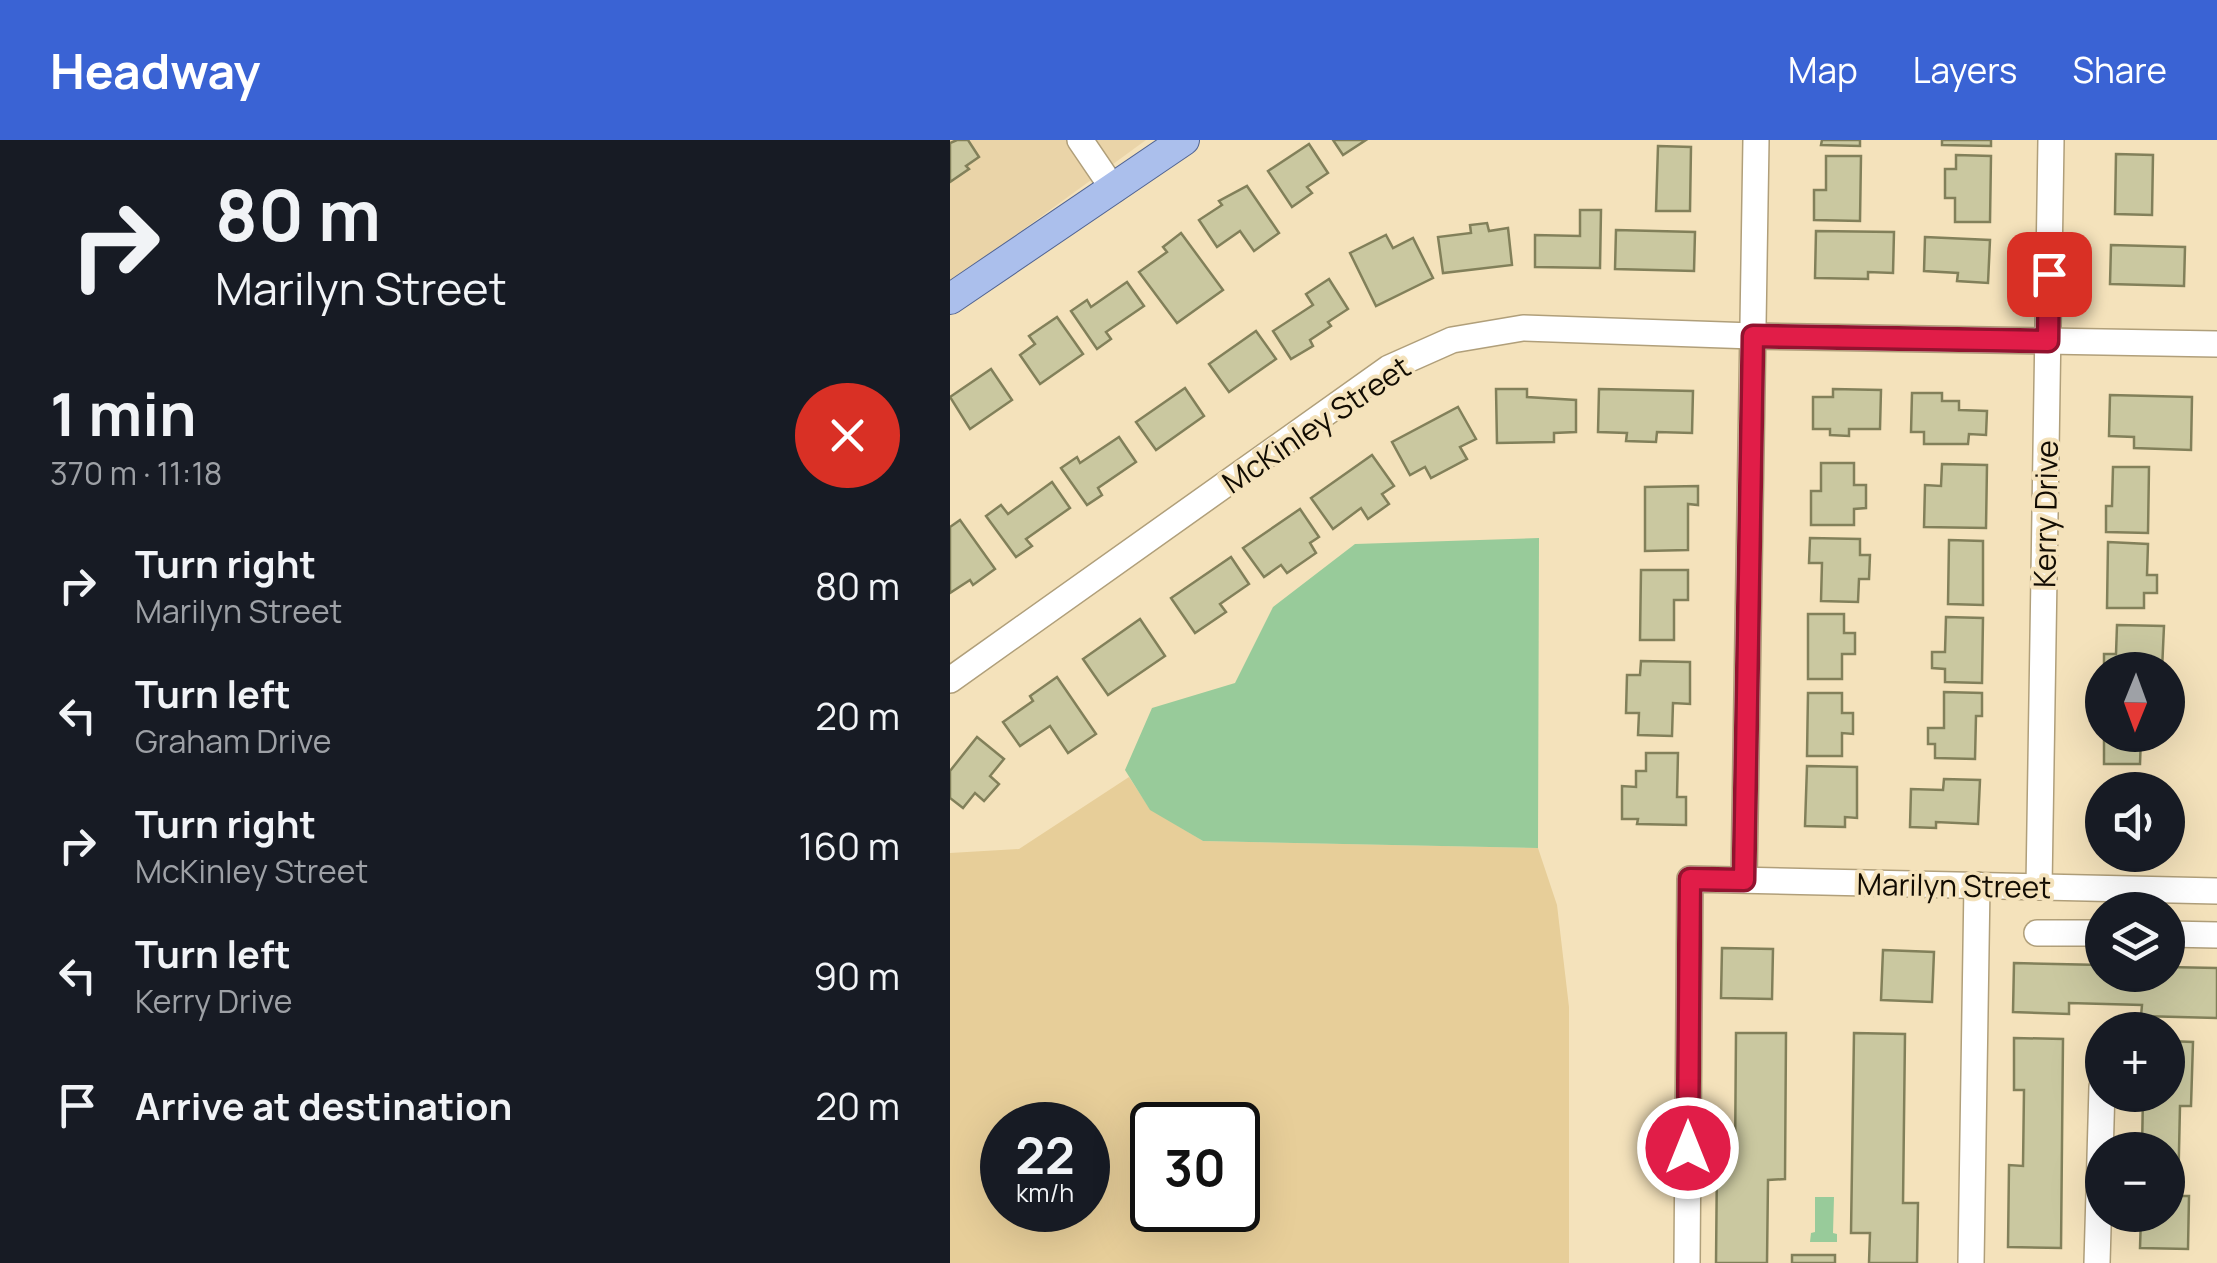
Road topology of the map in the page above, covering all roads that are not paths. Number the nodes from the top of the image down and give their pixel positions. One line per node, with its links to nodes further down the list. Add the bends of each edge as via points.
1 (1080, 140): 5 (street)
2 (1184, 140): 5 (main road)
3 (1756, 140): 7 (street)
4 (2051, 140): 8 (street, Kerry Drive)
5 (1114, 190): 6 (main road)
6 (950, 299)
7 (1753, 336): 8 (street, McKinley Street); 10 (street, McKinley Street, via 1524,328 1452,340 1389,368); 11 (street)
8 (2048, 341): 9 (street, McKinley Street); 13 (street, Kerry Drive)
9 (2217, 344)
10 (950, 680)
11 (1744, 880): 12 (street, Marilyn Street); 20 (street, Marilyn Street, via 1690,879)
12 (1977, 885): 13 (street, Marilyn Street); 21 (street)
13 (2039, 887): 14 (street, Marilyn Street)
14 (2217, 890)
15 (2037, 932): 16 (street)
16 (2085, 933)
17 (2185, 934): 18 (street)
18 (2217, 935)
19 (2101, 1112): 22 (street)
20 (1687, 1263)
21 (1971, 1263)
22 (2098, 1263)

